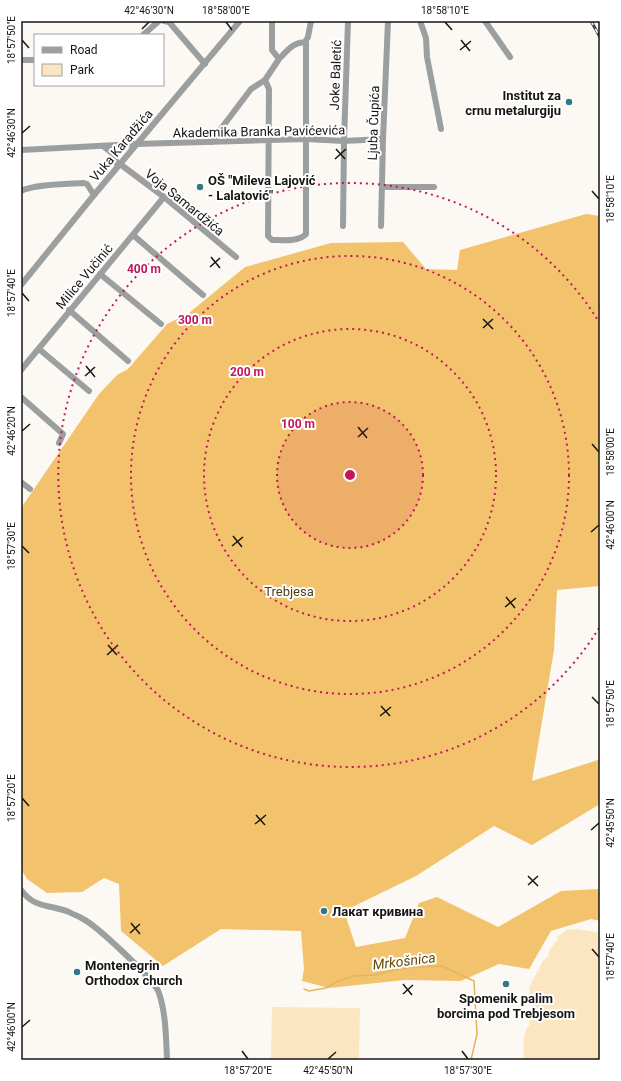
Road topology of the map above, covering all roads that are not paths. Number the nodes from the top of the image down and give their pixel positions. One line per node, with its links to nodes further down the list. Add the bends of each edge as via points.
1 (159, 21): 10 (street)
2 (164, 21): 16 (street, via 169,22)
3 (240, 21): 16 (street, Vuka Karadžića)
4 (272, 21): 13 (street, via 272,50)
5 (311, 21): 11 (street)
6 (348, 21): 22 (street, Joke Baletić)
7 (388, 21): 20 (street, Ljuba Čupića)
8 (420, 21): 18 (street, via 426,38 427,57)
9 (485, 21): 12 (street)
10 (144, 34)
11 (305, 43): 13 (street, via 299,42); 19 (street)
12 (510, 57)
13 (279, 59): 17 (street)
14 (21, 60): 15 (street)
15 (34, 60)
16 (205, 64): 24 (street, Vuka Karadžića)
17 (265, 80): 21 (street, via 269,90); 23 (street, via 252,89)
18 (441, 129)
19 (306, 139): 21 (street, Akademika Branka Pavićevića); 21 (street, via 306,234 303,238 272,240 268,236); 22 (street, Akademika Branka Pavićevića)
20 (383, 139): 22 (street, Akademika Branka Pavićevića); 28 (street, Ljuba Čupića)
21 (270, 140): 23 (street, Akademika Branka Pavićevića)
22 (344, 140): 33 (street, Joke Baletić)
23 (211, 142): 24 (street, Akademika Branka Pavićevića)
24 (136, 144): 25 (street, Akademika Branka Pavićevića); 27 (street, Vuka Karadžića)
25 (103, 146): 26 (street, Akademika Branka Pavićevića); 27 (street, via 113,154)
26 (21, 150)
27 (119, 165): 31 (street, Vuka Karadžića); 32 (street, Voja Samardžića)
28 (382, 187): 29 (street); 34 (street, Ljuba Čupića)
29 (434, 187)
30 (21, 191): 31 (street, via 35,187 84,183)
31 (94, 195): 38 (street, Vuka Karadžića)
32 (164, 197): 35 (street, Milice Vučinić); 36 (street, Voja Samardžića)
33 (343, 226)
34 (381, 226)
35 (133, 235): 37 (street, Milice Vučinić); 39 (street)
36 (236, 257)
37 (100, 274): 40 (street, Milice Vučinić); 41 (street)
38 (21, 285)
39 (203, 295)
40 (69, 310): 42 (street, Milice Vučinić); 43 (street)
41 (161, 324)
42 (39, 349): 44 (street, Milice Vučinić); 45 (street)
43 (128, 361)
44 (21, 370)
45 (89, 391)
46 (21, 397): 47 (street, via 63,434)
47 (59, 443)
48 (21, 482): 49 (street)
49 (30, 490)
50 (21, 890): 51 (street, via 34,902 64,910 84,919 110,941 159,992 164,1011)
51 (167, 1060)

